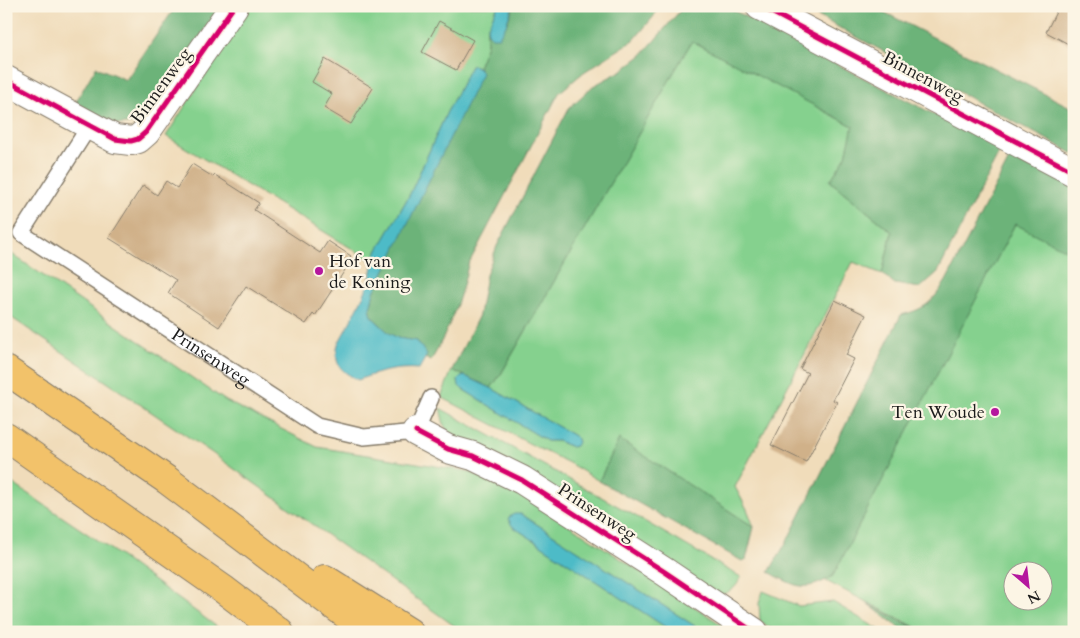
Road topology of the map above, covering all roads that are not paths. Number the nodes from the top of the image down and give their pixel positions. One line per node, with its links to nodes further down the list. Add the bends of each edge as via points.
1 (234, 6): 4 (street, Binnenweg, via 156,120 138,139 122,141)
2 (760, 6): 5 (street, Binnenweg)
3 (6, 80): 4 (street, Binnenweg)
4 (90, 125): 8 (lane, Prinsenweg, via 20,233 317,426 364,438)
5 (1074, 172)
6 (6, 370): 10 (highway)
7 (430, 398): 8 (lane)
8 (416, 432): 16 (street, Prinsenweg, via 522,480)
9 (6, 437): 11 (highway)
10 (167, 480): 14 (highway); 15 (highway)
11 (223, 589): 12 (highway); 13 (highway)
12 (271, 632)
13 (280, 632)
14 (369, 632)
15 (410, 632)
16 (754, 632)

